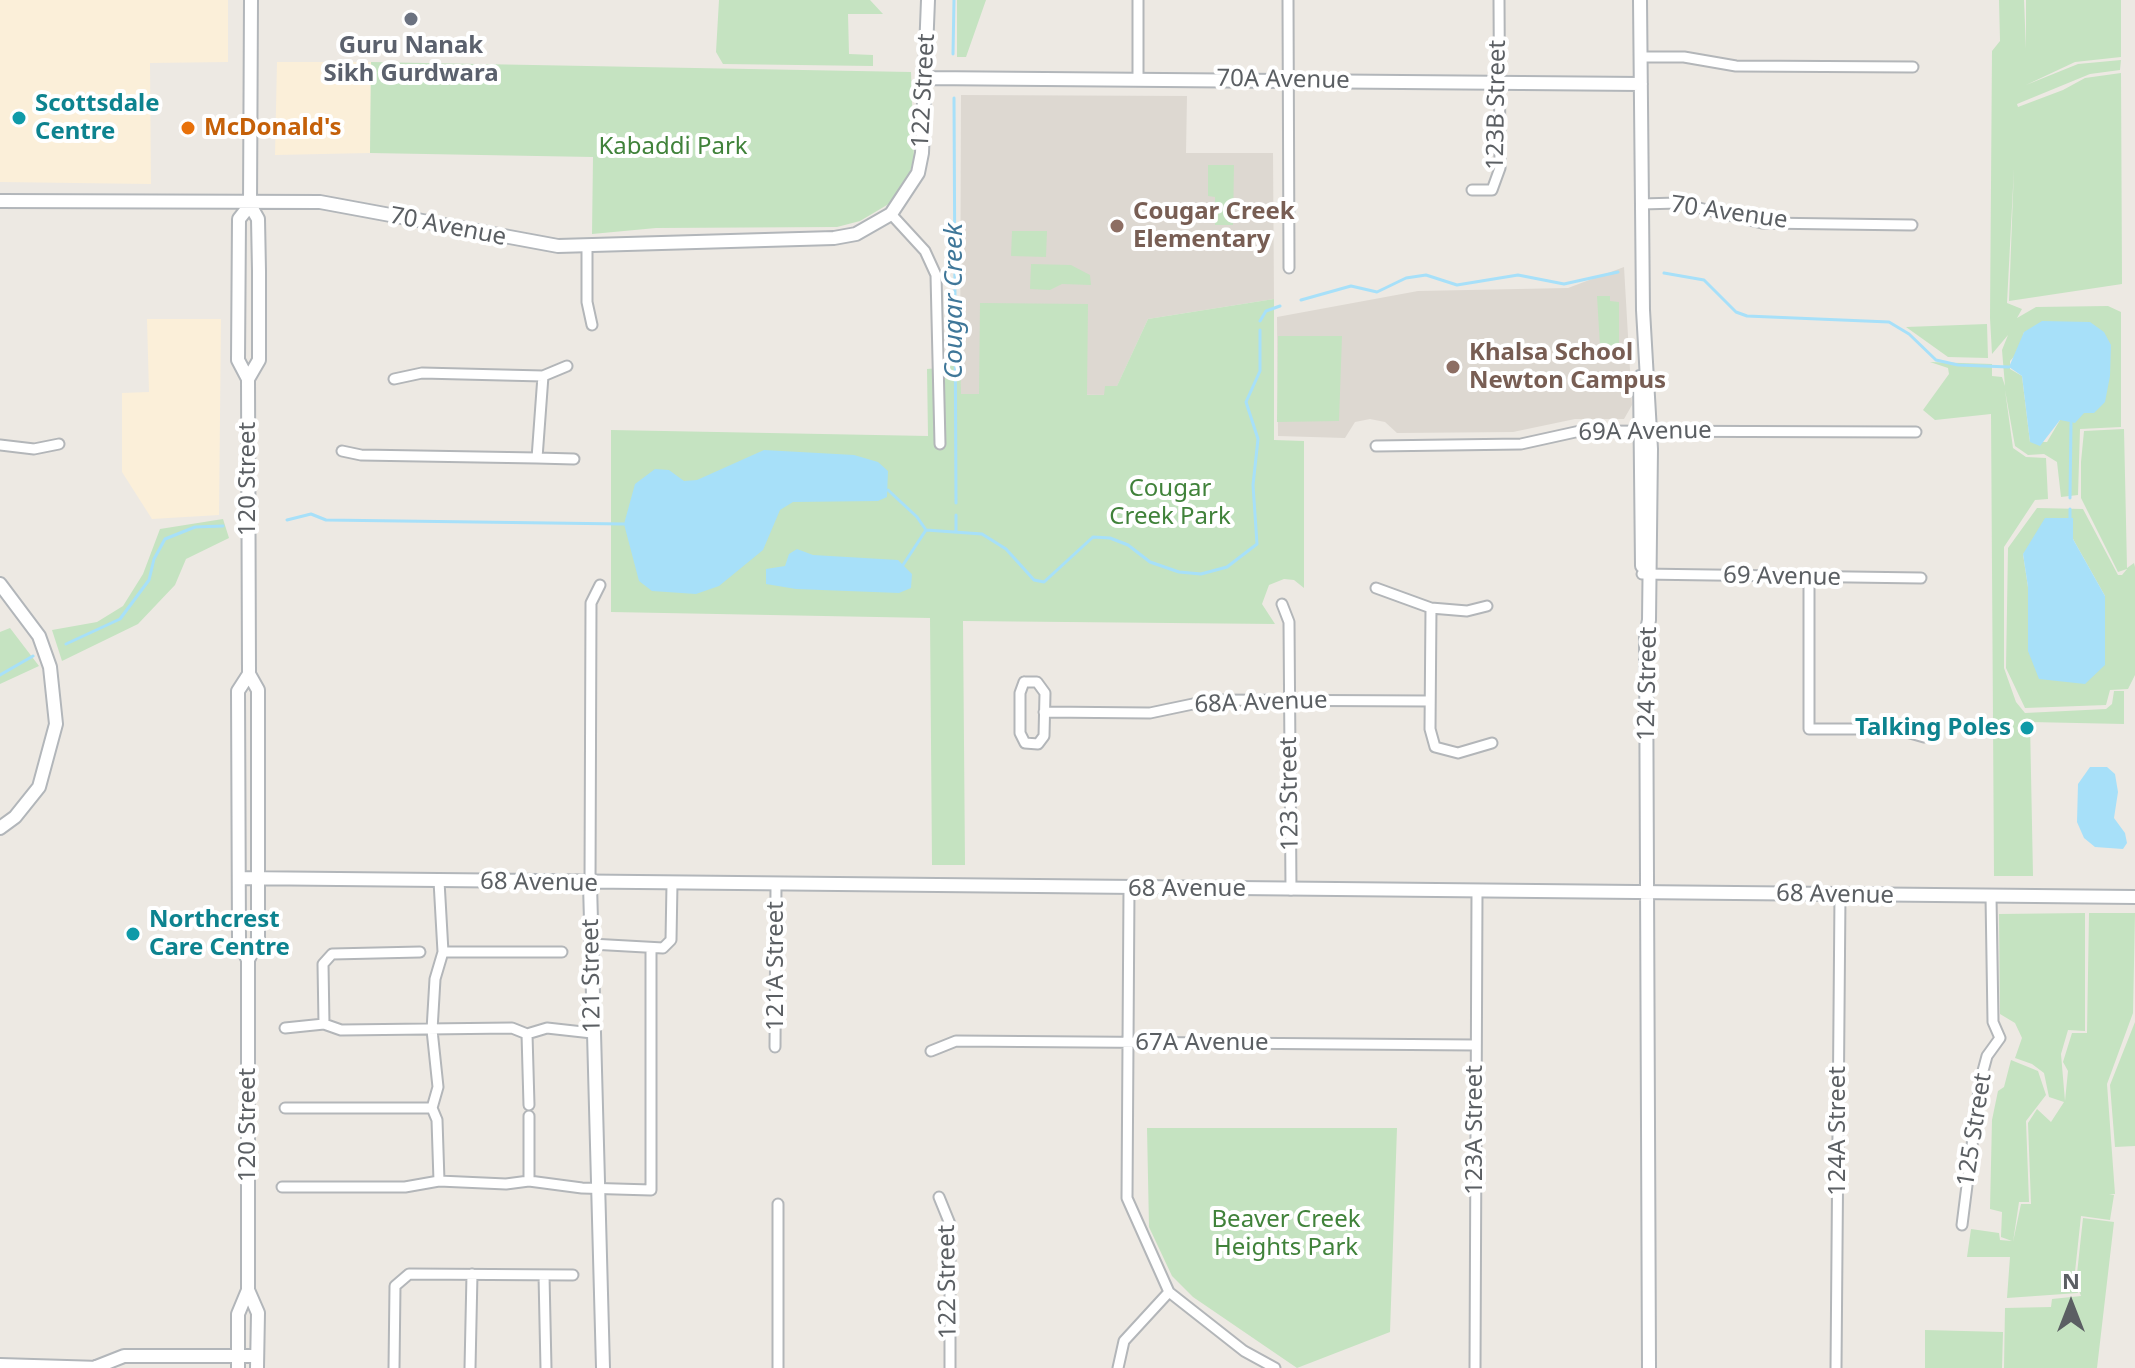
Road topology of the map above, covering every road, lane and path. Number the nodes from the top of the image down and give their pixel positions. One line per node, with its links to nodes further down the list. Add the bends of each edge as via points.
1 (251, 0): 16 (street, 120 Street)
2 (928, 0): 9 (street, 122 Street)
3 (1138, 0): 10 (street)
4 (1288, 0): 11 (street)
5 (1499, 0): 12 (street, 123B Street)
6 (1640, 0): 7 (street, 124 Street)
7 (1640, 57): 8 (street, via 1684,57 1736,66); 13 (street, 124 Street)
8 (1913, 67)
9 (925, 78): 10 (street, 70A Avenue); 18 (street, 122 Street, via 918,173)
10 (1138, 78): 11 (street, 70A Avenue)
11 (1289, 80): 12 (street, 70A Avenue); 21 (street)
12 (1499, 83): 13 (street, 70A Avenue); 14 (street, 123B Street, via 1500,168 1492,190)
13 (1641, 84): 17 (street, 124 Street)
14 (1472, 190)
15 (0, 201): 16 (street, 70 Avenue)
16 (250, 202): 20 (street, 70 Avenue, via 320,202 522,242); 25 (street, 120 Street, via 258,219 259,360); 25 (street, 120 Street, via 239,219 238,360)
17 (1641, 204): 19 (street, 70 Avenue, via 1678,203 1762,223); 27 (street, 124 Street)
18 (891, 214): 20 (street, 70 Avenue, via 856,234 834,238); 30 (street, via 925,251 936,275)
19 (1912, 225)
20 (587, 247): 22 (street)
21 (1289, 268)
22 (592, 325)
23 (567, 366): 24 (street)
24 (543, 376): 26 (street, via 422,373); 34 (street)
25 (248, 379): 45 (street, 120 Street)
26 (394, 379)
27 (1646, 430): 28 (street, 69A Avenue); 32 (street, 69A Avenue, via 1580,431 1521,444); 36 (street, 124 Street)
28 (1916, 432)
29 (59, 444): 31 (street, via 34,449)
30 (940, 444)
31 (0, 445)
32 (1376, 446)
33 (342, 451): 34 (street)
34 (537, 458): 35 (street)
35 (574, 459)
36 (1646, 574): 37 (street, 69 Avenue); 61 (street, 124 Street)
37 (1809, 578): 38 (street, 69 Avenue); 49 (street, via 1809,729 1896,729)
38 (1921, 578)
39 (0, 584): 51 (street, via 39,636 56,711 51,752 39,787)
40 (600, 585): 55 (street, 121 Street, via 591,603)
41 (1376, 588): 44 (street)
42 (1282, 604): 46 (street, 123 Street, via 1289,622)
43 (1487, 606): 44 (street, via 1467,611)
44 (1431, 608): 47 (street)
45 (249, 674): 52 (street, 120 Street, via 238,691); 53 (street, 120 Street, via 258,690)
46 (1289, 700): 47 (street, 68A Avenue); 48 (street, 68A Avenue, via 1212,700 1150,713); 59 (street, 123 Street)
47 (1430, 701): 50 (street, via 1435,747 1458,753)
48 (1044, 712): 48 (street, via 1045,693 1037,682 1024,682 1020,733 1025,743 1038,744 1044,736)
49 (1924, 737)
50 (1492, 743)
51 (0, 828)
52 (239, 878): 53 (street, 68 Avenue); 70 (street, 120 Street, via 239,940)
53 (258, 878): 54 (street, 68 Avenue); 70 (street, 120 Street, via 258,939)
54 (439, 881): 55 (street, 68 Avenue); 68 (street)
55 (590, 884): 56 (street, 68 Avenue); 65 (street, 121 Street)
56 (672, 884): 57 (street, 68 Avenue); 66 (street, via 671,940 663,948)
57 (776, 885): 58 (street, 68 Avenue); 78 (street, 121A Street)
58 (1129, 889): 59 (street, 68 Avenue); 76 (street)
59 (1291, 890): 60 (street, 68 Avenue)
60 (1477, 892): 61 (street, 68 Avenue); 77 (street, 123A Street)
61 (1647, 893): 62 (street, 68 Avenue); 109 (street, 124 Street)
62 (1840, 895): 63 (street, 68 Avenue); 110 (street, 124A Street)
63 (1991, 896): 64 (street, 68 Avenue); 90 (street, 125 Street, via 1993,1022 2000,1038 1987,1056 1980,1082)
64 (2135, 897)
65 (591, 944): 66 (street); 74 (street, 121 Street)
66 (651, 948): 87 (street, via 651,1190)
67 (420, 952): 71 (street, via 332,954 323,964)
68 (443, 952): 69 (street); 73 (street, via 435,979)
69 (562, 952)
70 (248, 960): 94 (street, 120 Street)
71 (324, 1024): 72 (street); 73 (street, via 341,1030)
72 (285, 1028)
73 (432, 1030): 75 (street, via 512,1028); 82 (street, via 438,1087)
74 (592, 1033): 75 (street, via 547,1028); 87 (street, 121 Street)
75 (527, 1034): 80 (street)
76 (1128, 1042): 77 (street, 67A Avenue); 79 (street, 67A Avenue, via 956,1041); 95 (street, via 1127,1198)
77 (1475, 1045): 108 (street, 123A Street)
78 (775, 1047)
79 (931, 1051)
80 (529, 1105)
81 (285, 1108): 82 (street)
82 (432, 1108): 84 (street)
83 (529, 1116): 85 (street)
84 (439, 1181): 85 (street); 86 (street, via 405,1187)
85 (529, 1181): 87 (street)
86 (282, 1187)
87 (597, 1189): 103 (street, 121 Street)
88 (939, 1197): 105 (street, 122 Street, via 950,1224)
89 (778, 1204): 104 (street)
90 (1962, 1225)
91 (472, 1274): 92 (street); 100 (street, via 409,1274 395,1286); 101 (street)
92 (544, 1275): 93 (street); 102 (street)
93 (573, 1275)
94 (248, 1290): 96 (street, 120 Street, via 238,1314); 97 (street, 120 Street, via 258,1313)
95 (1169, 1292): 106 (street, via 1124,1341); 107 (street, via 1244,1351)
96 (238, 1362): 97 (street); 99 (street, via 124,1356)
97 (257, 1362)
98 (0, 1365): 99 (street)
99 (98, 1367)
100 (394, 1368)
101 (470, 1368)
102 (546, 1368)
103 (603, 1368)
104 (778, 1368)
105 (950, 1368)
106 (1118, 1368)
107 (1275, 1368)
108 (1475, 1368)
109 (1649, 1368)
110 (1836, 1368)

